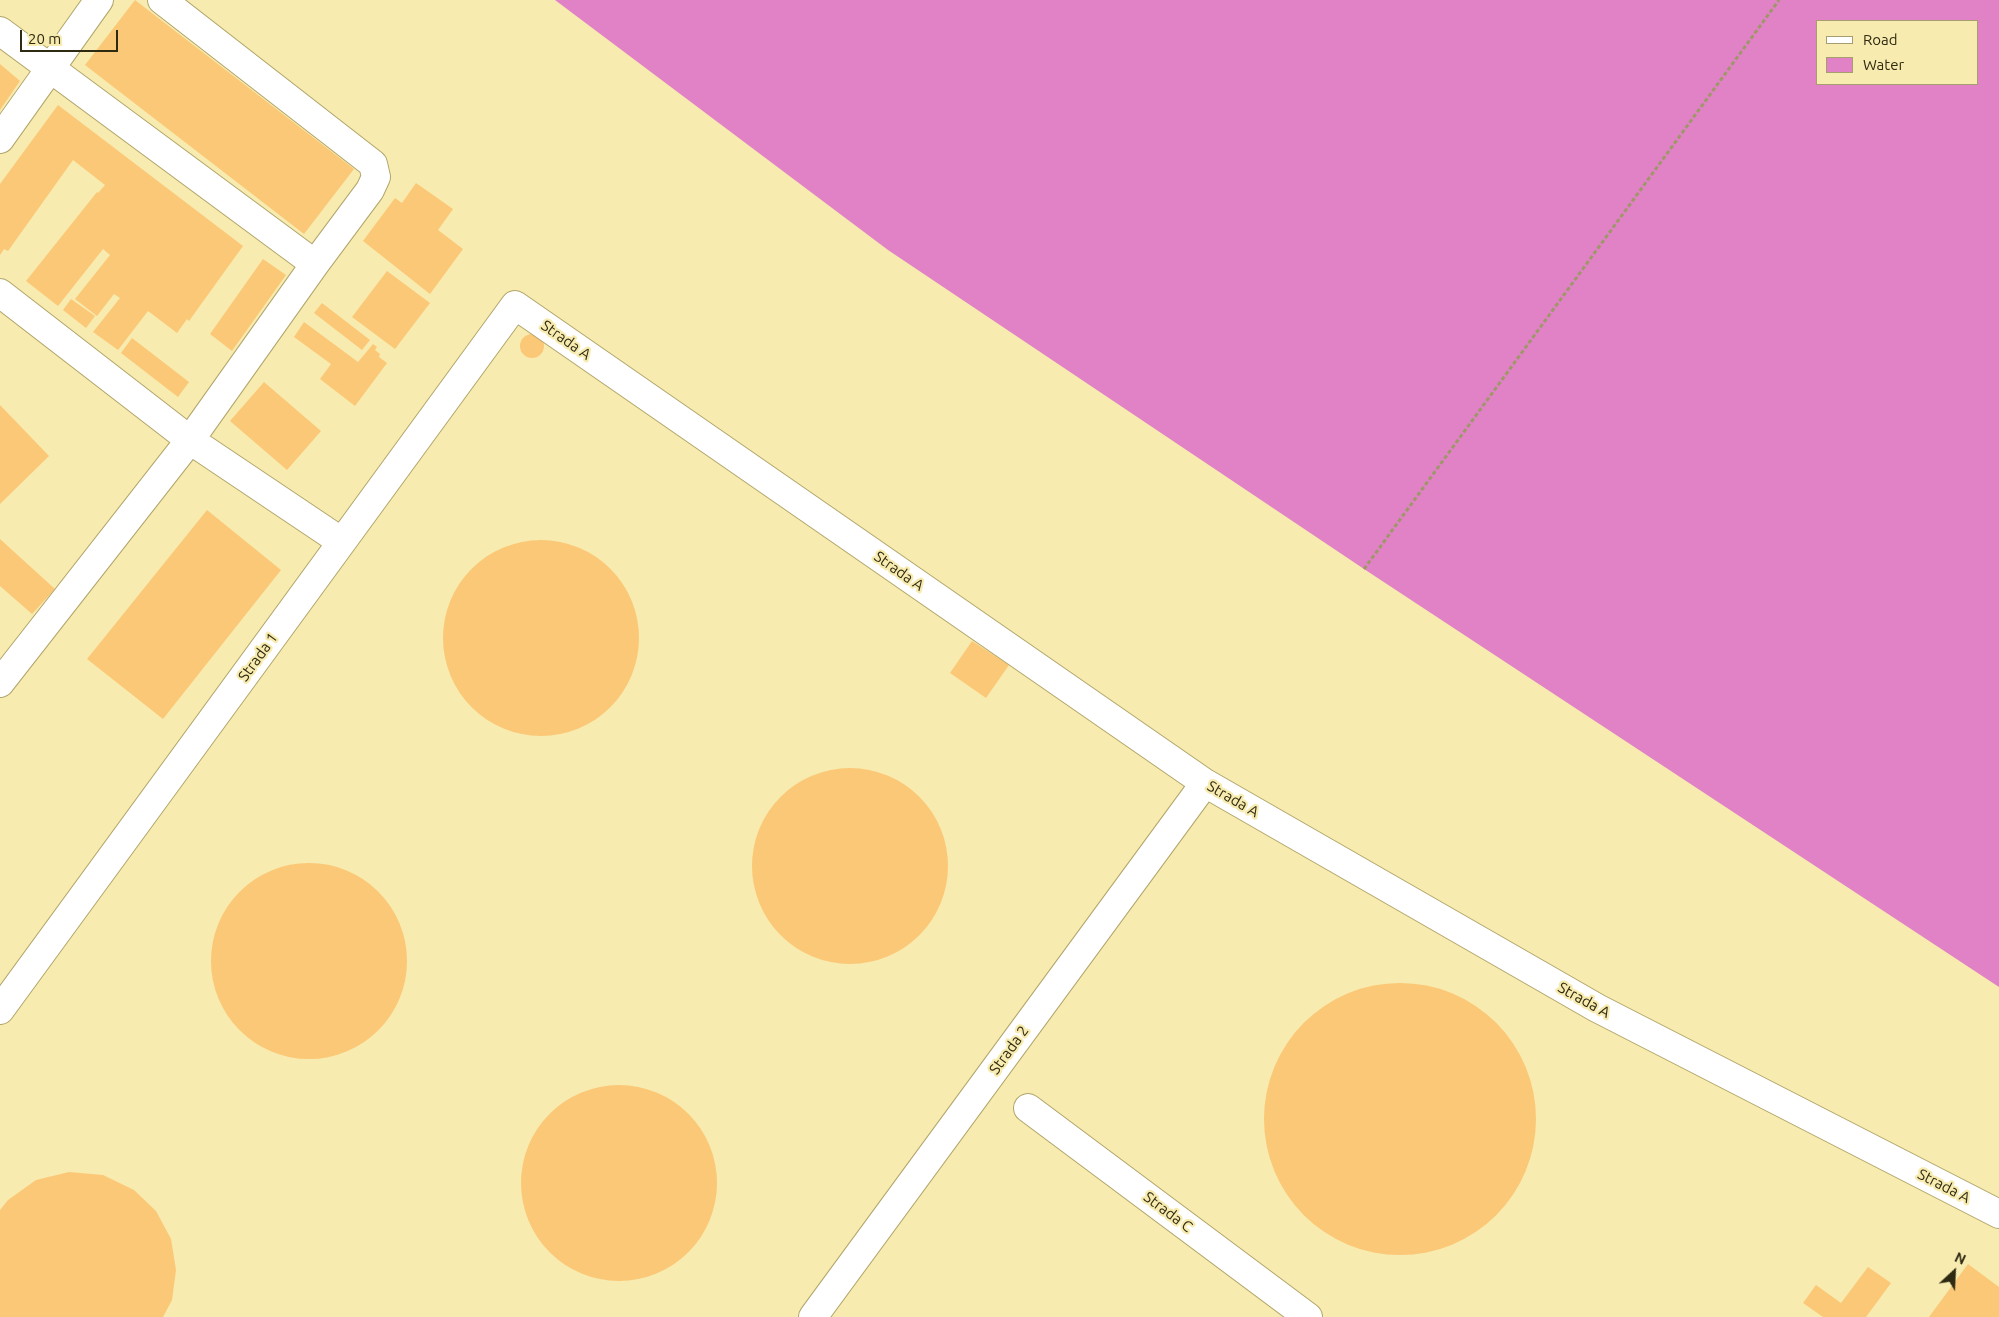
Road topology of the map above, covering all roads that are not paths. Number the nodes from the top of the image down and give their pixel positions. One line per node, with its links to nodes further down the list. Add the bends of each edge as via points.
1 (99, 0): 4 (lane)
2 (162, 0): 6 (lane, via 373,164 376,177 370,190)
3 (0, 31): 4 (lane)
4 (49, 68): 5 (lane); 6 (lane)
5 (0, 139)
6 (315, 264): 9 (lane)
7 (0, 293): 9 (lane)
8 (515, 305): 10 (lane, Strada 1); 12 (lane, Strada A)
9 (190, 440): 10 (lane); 11 (lane)
10 (342, 542): 13 (lane, Strada 1)
11 (0, 683)
12 (1205, 783): 15 (lane, Strada A, via 1597,1008); 16 (lane, Strada 2)
13 (0, 1010)
14 (1028, 1108): 17 (lane, Strada C)
15 (1999, 1214)
16 (813, 1317)
17 (1308, 1317)

